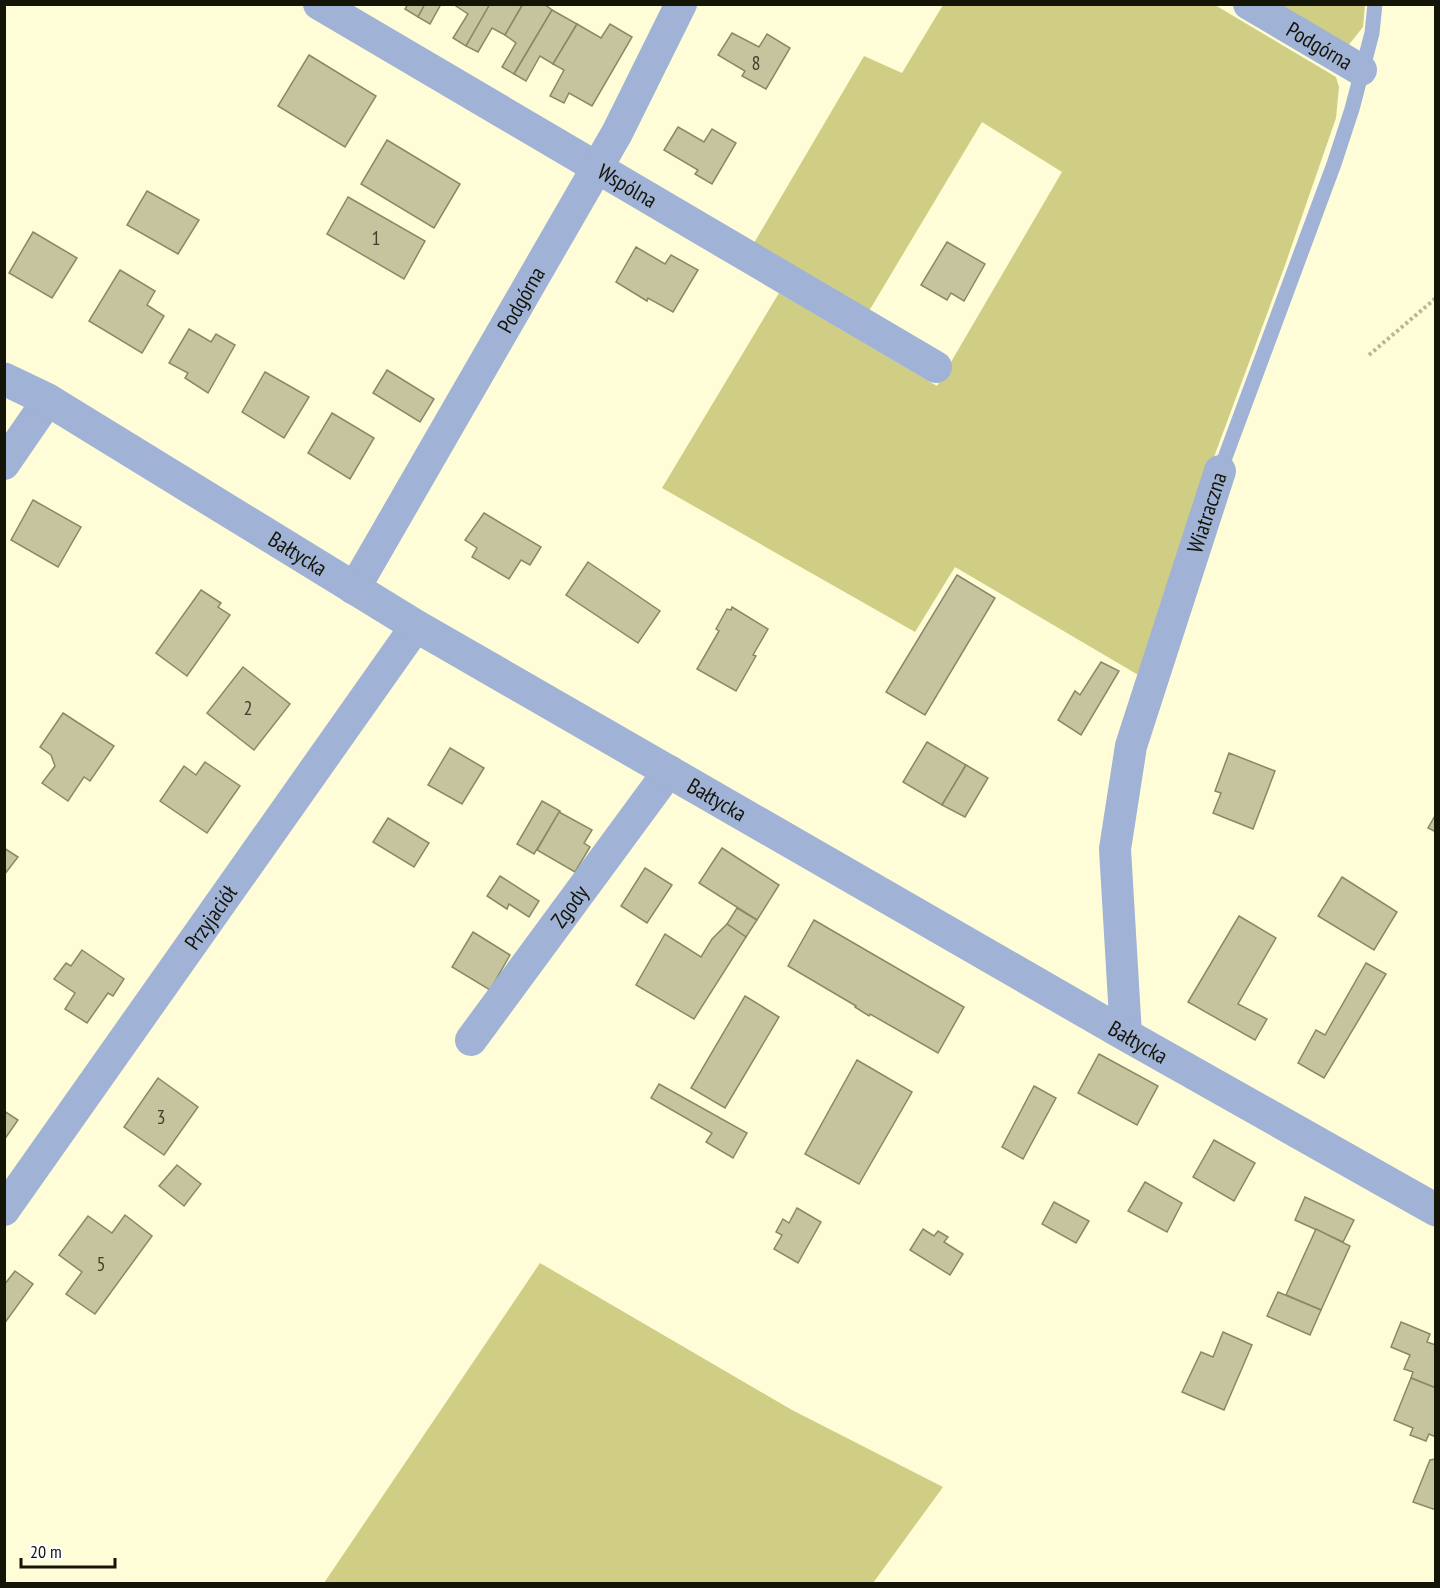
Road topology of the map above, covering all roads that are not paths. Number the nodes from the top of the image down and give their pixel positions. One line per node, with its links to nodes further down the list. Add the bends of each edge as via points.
1 (319, 4): 6 (street, Wspólna)
2 (681, 4): 6 (street, Podgórna)
3 (1249, 4): 5 (street, Podgórna)
4 (1375, 4): 5 (lane, Wiatraczna, via 1372,33)
5 (1361, 70): 11 (lane, Wiatraczna, via 1334,164)
6 (595, 169): 7 (street, Wspólna); 12 (street, Podgórna)
7 (936, 367)
8 (4, 379): 9 (street, Bałtycka)
9 (48, 400): 10 (street); 12 (street, Bałtycka)
10 (4, 464)
11 (1220, 471): 15 (street, Wiatraczna, via 1131,746 1115,849)
12 (354, 589): 13 (street, Bałtycka)
13 (416, 626): 14 (street, Bałtycka); 17 (street, Przyjaciół)
14 (669, 771): 15 (street, Bałtycka); 16 (street, Zgody)
15 (1126, 1035): 18 (street, Bałtycka)
16 (471, 1040)
17 (4, 1210)
18 (1436, 1210)

